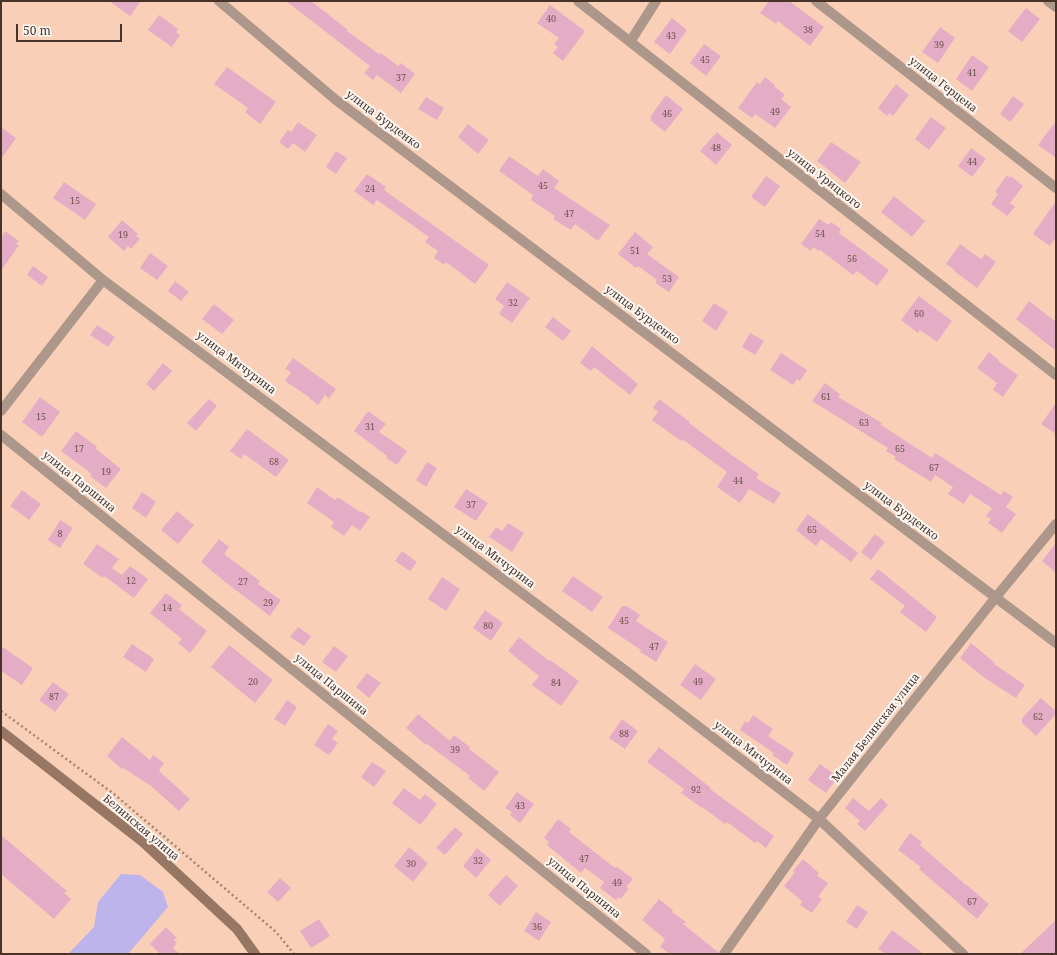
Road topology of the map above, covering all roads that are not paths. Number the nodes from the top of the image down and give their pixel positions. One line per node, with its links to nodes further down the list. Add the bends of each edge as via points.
1 (218, 1): 15 (street, улица Бурденко, via 336,100)
2 (578, 1): 7 (street, улица Урицкого)
3 (656, 1): 7 (street)
4 (816, 1): 8 (street, улица Герцена)
5 (1048, 1): 6 (street)
6 (1056, 7)
7 (630, 42): 11 (street, улица Урицкого)
8 (1056, 188)
9 (1, 194): 10 (street, улица Мичурина)
10 (104, 280): 12 (street); 18 (street, улица Мичурина, via 626,670)
11 (1056, 375)
12 (1, 411)
13 (1, 435): 20 (street, улица Паршина)
14 (1056, 524): 15 (street, Малая Белинская улица)
15 (996, 597): 16 (street, улица Бурденко); 18 (street, Малая Белинская улица)
16 (1056, 643)
17 (1, 731): 19 (main road, Белинская улица, via 143,842 236,929)
18 (819, 820): 21 (street, Малая Белинская улица); 22 (street, улица Мичурина)
19 (255, 954)
20 (646, 954)
21 (724, 954)
22 (963, 954)

